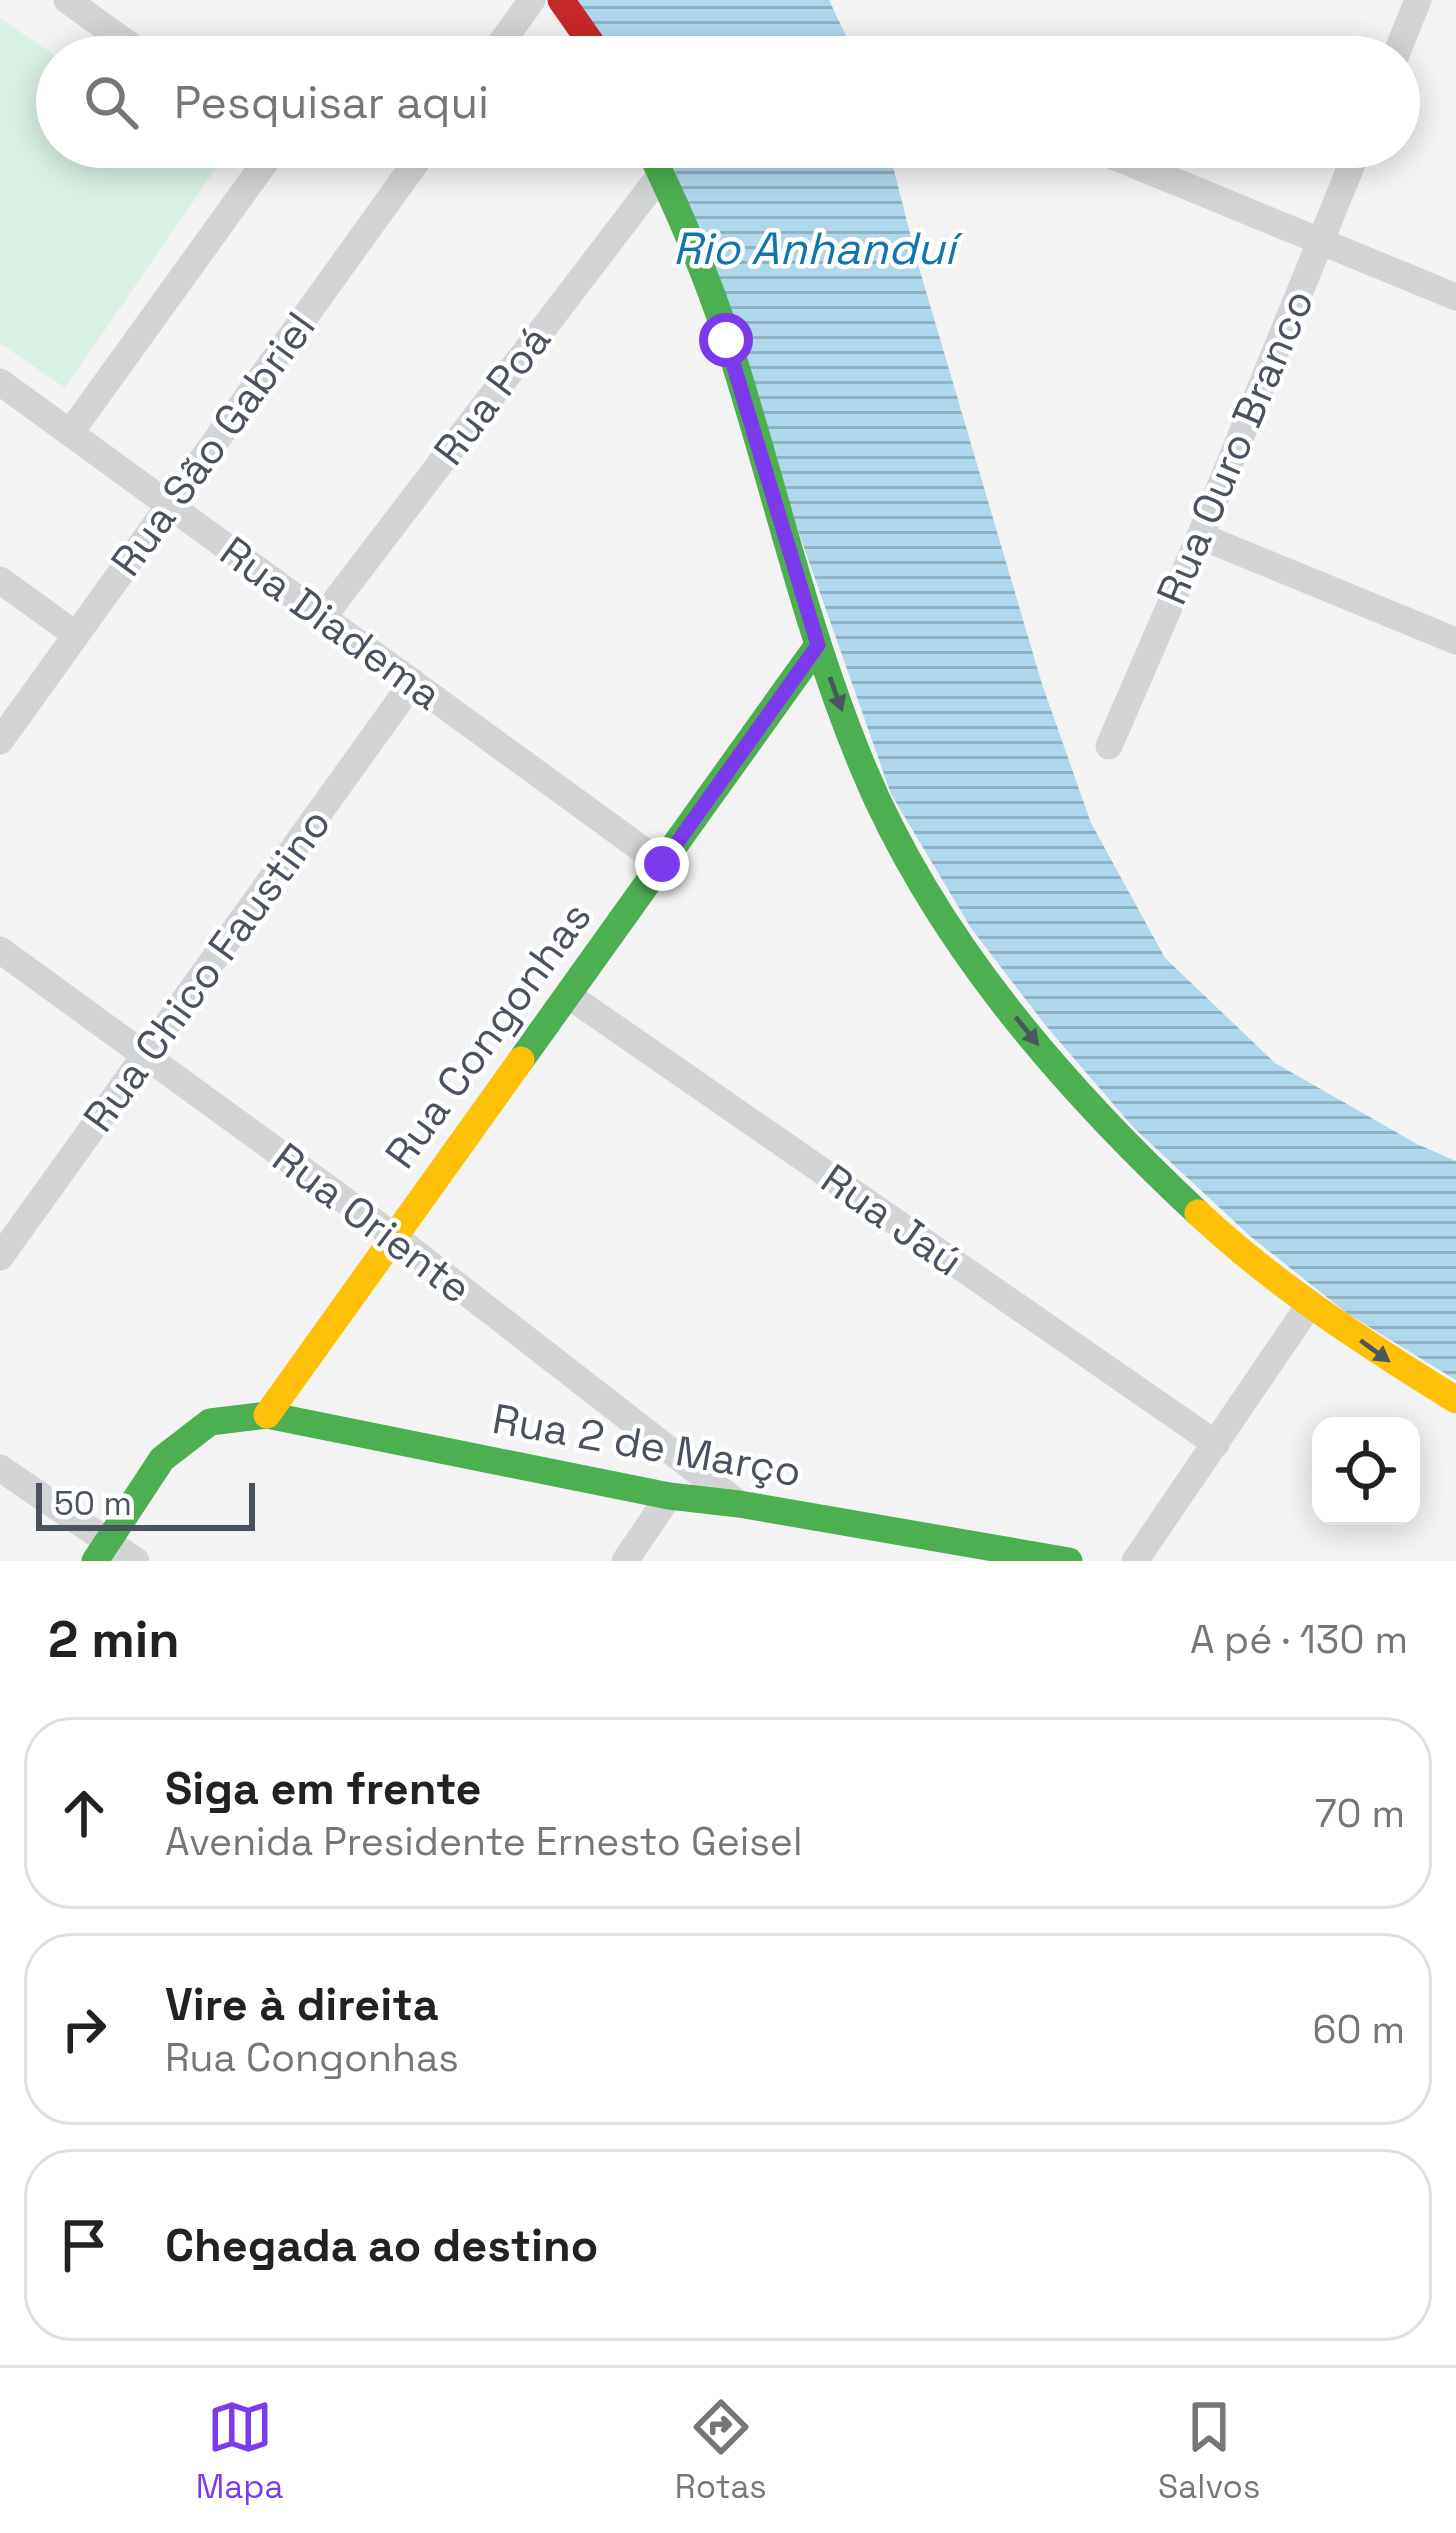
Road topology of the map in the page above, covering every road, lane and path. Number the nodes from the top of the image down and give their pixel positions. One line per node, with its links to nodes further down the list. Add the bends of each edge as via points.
1 (67, 0): 5 (street)
2 (532, 0): 6 (street)
3 (561, 0): 7 (street)
4 (1418, 0): 8 (street)
5 (117, 36)
6 (506, 36)
7 (586, 36)
8 (1403, 36)
9 (261, 168): 18 (street)
10 (412, 168): 19 (street, Rua São Gabriel)
11 (659, 168): 14 (street)
12 (1142, 168): 15 (street)
13 (1351, 168): 15 (street, Rua Ouro Branco)
14 (662, 173): 22 (street, Rua Poá); 25 (street, via 726,340)
15 (1321, 242): 16 (street); 20 (street, Rua Ouro Branco)
16 (1456, 297)
17 (0, 382): 18 (street, Rua Diadema)
18 (70, 433): 19 (street, Rua Diadema)
19 (170, 506): 22 (street, Rua Diadema); 23 (street, Rua São Gabriel)
20 (1200, 536): 24 (street); 28 (street, Rua Ouro Branco)
21 (0, 580): 23 (street)
22 (322, 616): 26 (street, Rua Diadema)
23 (76, 635): 27 (street, Rua São Gabriel)
24 (1456, 641)
25 (818, 645): 29 (street, Rua Congonhas); 35 (street, one-way to 35, via 896,838 1004,1002 1135,1154)
26 (413, 682): 29 (street, Rua Diadema); 32 (street, Rua Chico Faustino)
27 (0, 741)
28 (1109, 746)
29 (662, 864): 31 (street, Rua Congonhas)
30 (0, 950): 32 (street, Rua Oriente)
31 (568, 995): 33 (street, Rua Congonhas); 38 (street, Rua Jaú)
32 (145, 1055): 33 (street, Rua Oriente); 34 (street, Rua Chico Faustino)
33 (395, 1237): 37 (street, Rua Congonhas); 41 (street, Rua Oriente)
34 (0, 1257)
35 (1310, 1304): 36 (street, one-way to 36); 38 (street)
36 (1456, 1400)
37 (267, 1415): 40 (street, Rua 2 de Março); 42 (street, Rua 2 de Março, via 210,1422 162,1459)
38 (1216, 1444): 46 (street)
39 (0, 1468): 42 (street)
40 (669, 1496): 41 (street, Rua 2 de Março); 44 (street)
41 (739, 1504): 45 (street, Rua 2 de Março)
42 (102, 1551): 43 (street)
43 (136, 1561)
44 (625, 1561)
45 (1069, 1561)
46 (1135, 1561)

